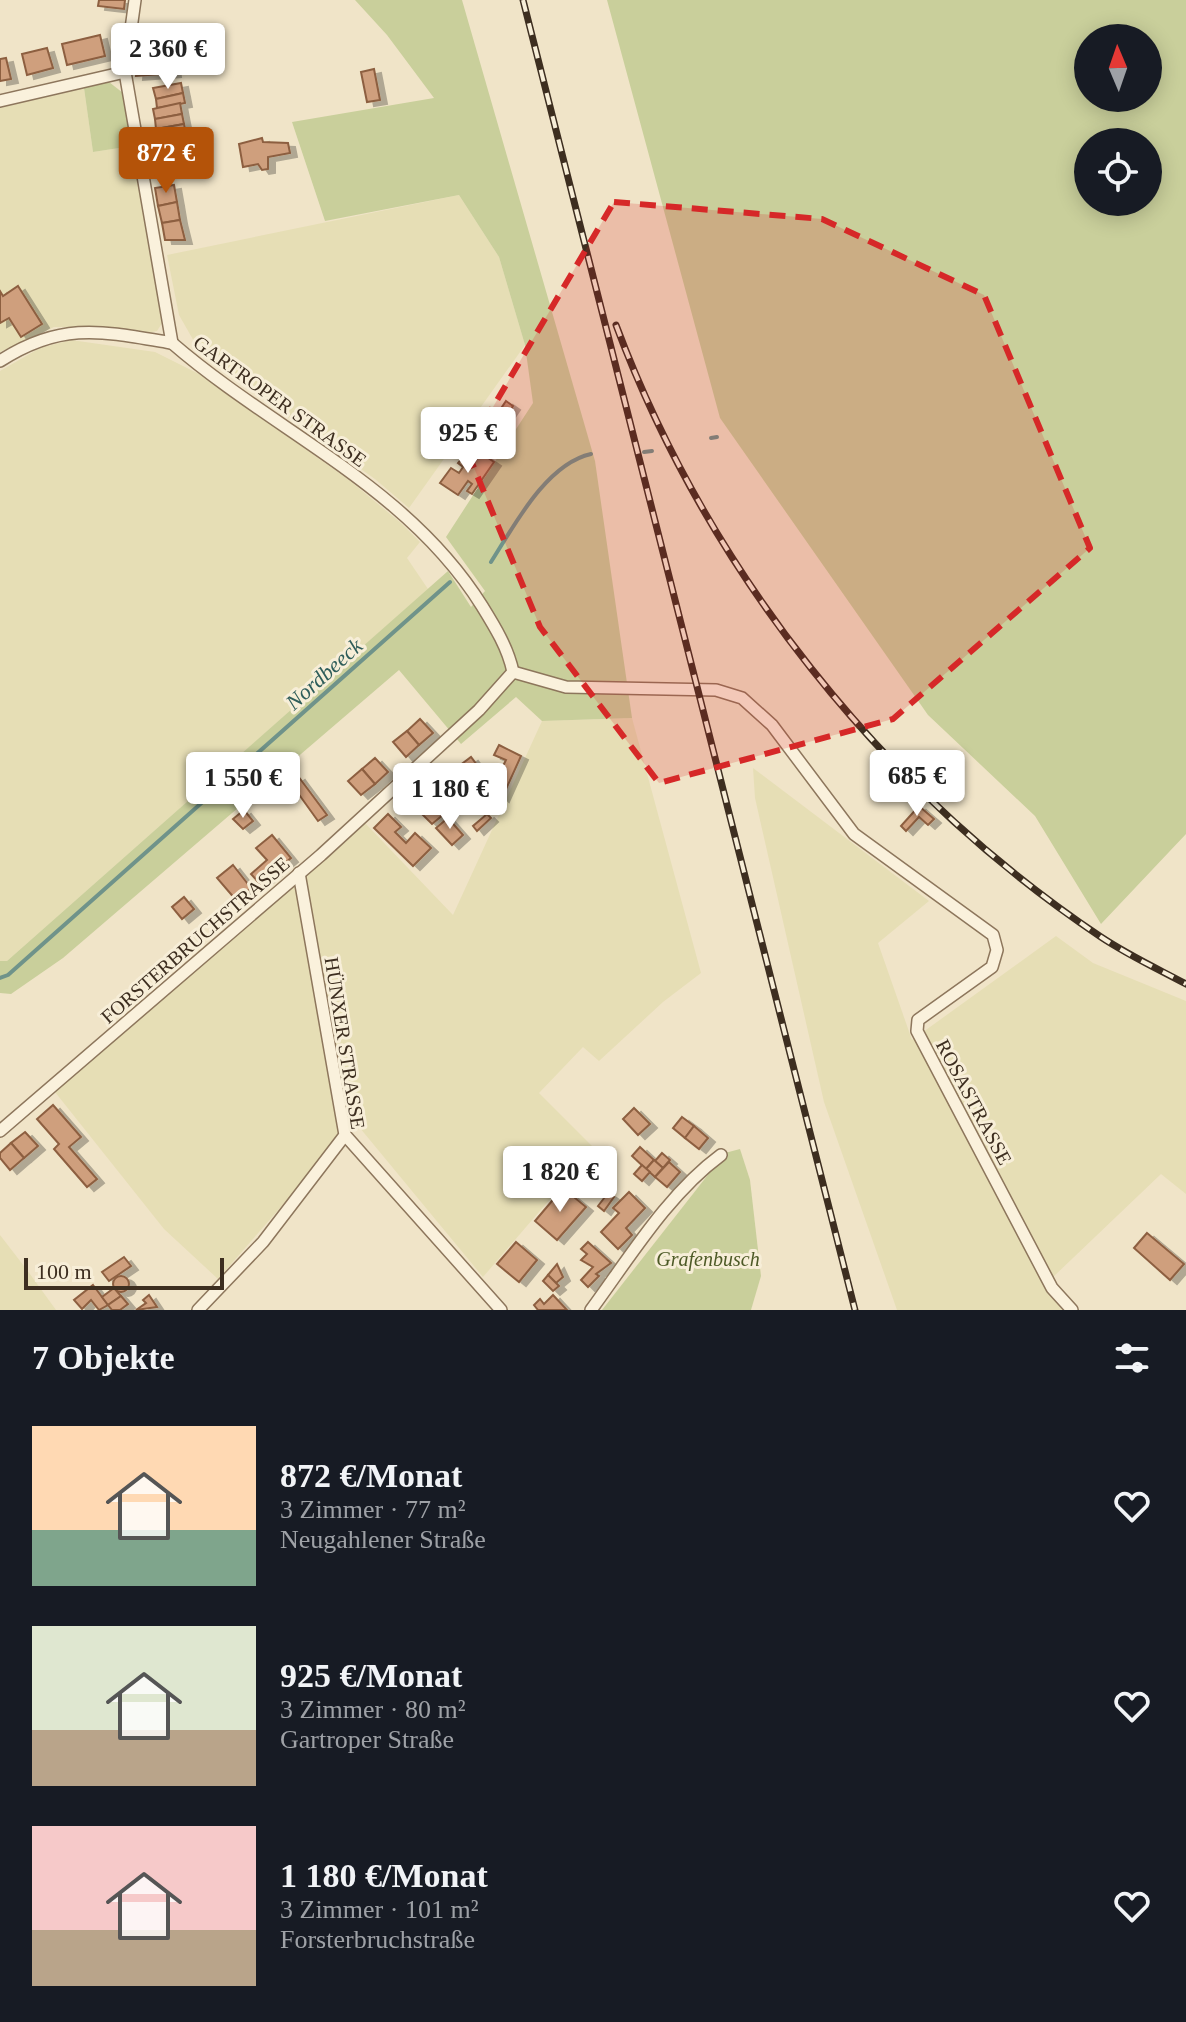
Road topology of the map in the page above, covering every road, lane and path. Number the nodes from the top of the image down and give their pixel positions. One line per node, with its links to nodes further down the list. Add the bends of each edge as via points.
1 (135, 0): 2 (street)
2 (125, 72): 3 (street); 4 (street)
3 (0, 101)
4 (172, 343): 5 (street, via 54,334); 6 (street, GARTROPER STRASSE, via 421,528 463,576 503,642)
5 (0, 361)
6 (513, 672): 7 (street, FORSTERBRUCHSTRASSE, via 479,710); 14 (street, ROSASTRASSE, via 566,687 708,689 742,698 772,725 854,834 993,935 997,950 992,967 918,1020 917,1031 1052,1288)
7 (299, 873): 8 (street, FORSTERBRUCHSTRASSE); 9 (street, HÜNXER STRASSE)
8 (0, 1131)
9 (345, 1135): 11 (street, HÜNXER STRASSE, via 263,1242); 12 (street)
10 (721, 1155): 13 (street, via 667,1209)
11 (198, 1310)
12 (501, 1310)
13 (591, 1310)
14 (1072, 1310)

